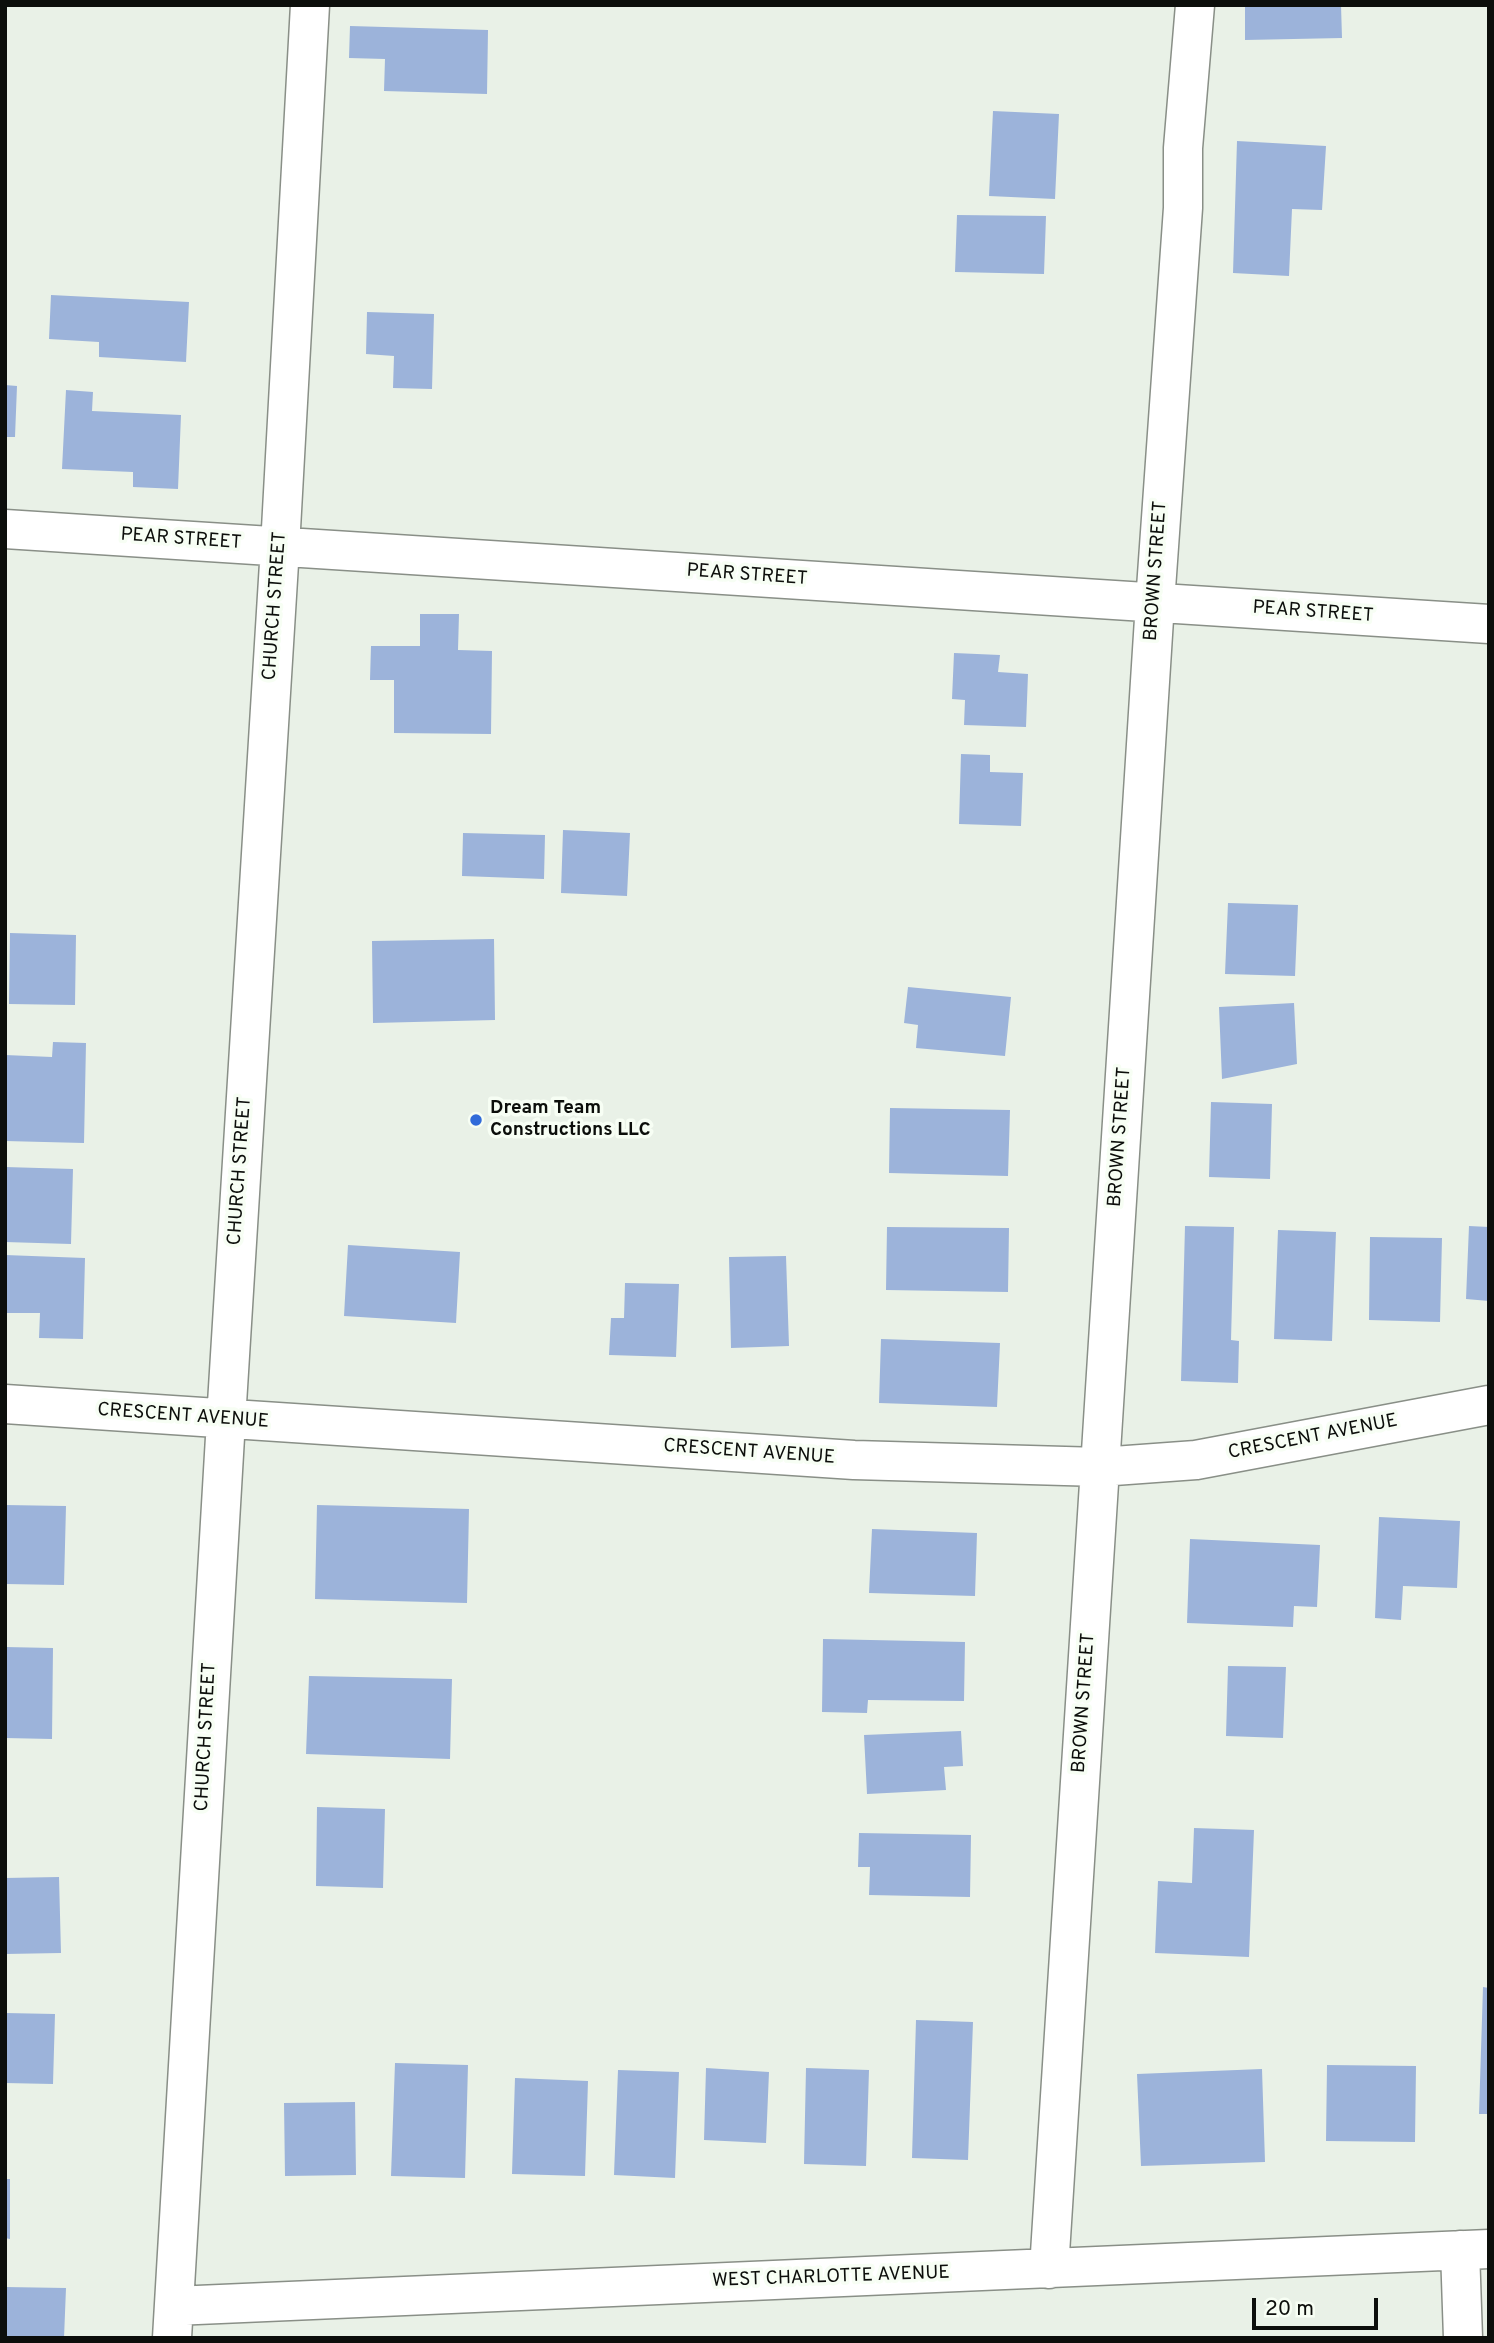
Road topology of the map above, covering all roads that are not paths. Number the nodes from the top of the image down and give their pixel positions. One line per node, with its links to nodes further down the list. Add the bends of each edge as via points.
1 (310, 5): 4 (street, CHURCH STREET)
2 (1195, 5): 5 (street, BROWN STREET)
3 (5, 529): 4 (street, PEAR STREET)
4 (280, 547): 5 (street, PEAR STREET); 9 (street, CHURCH STREET)
5 (1155, 603): 6 (street, PEAR STREET); 10 (street, BROWN STREET)
6 (1489, 624)
7 (5, 1404): 9 (street, CRESCENT AVENUE)
8 (1489, 1405): 10 (street, CRESCENT AVENUE, via 1196,1460)
9 (226, 1420): 10 (street, CRESCENT AVENUE, via 854,1460); 13 (street, CHURCH STREET)
10 (1100, 1467): 12 (street, BROWN STREET)
11 (1474, 2250): 12 (street, WEST CHARLOTTE AVENUE); 14 (street)
12 (1049, 2269): 13 (street, WEST CHARLOTTE AVENUE)
13 (173, 2322)
14 (1462, 2338)

